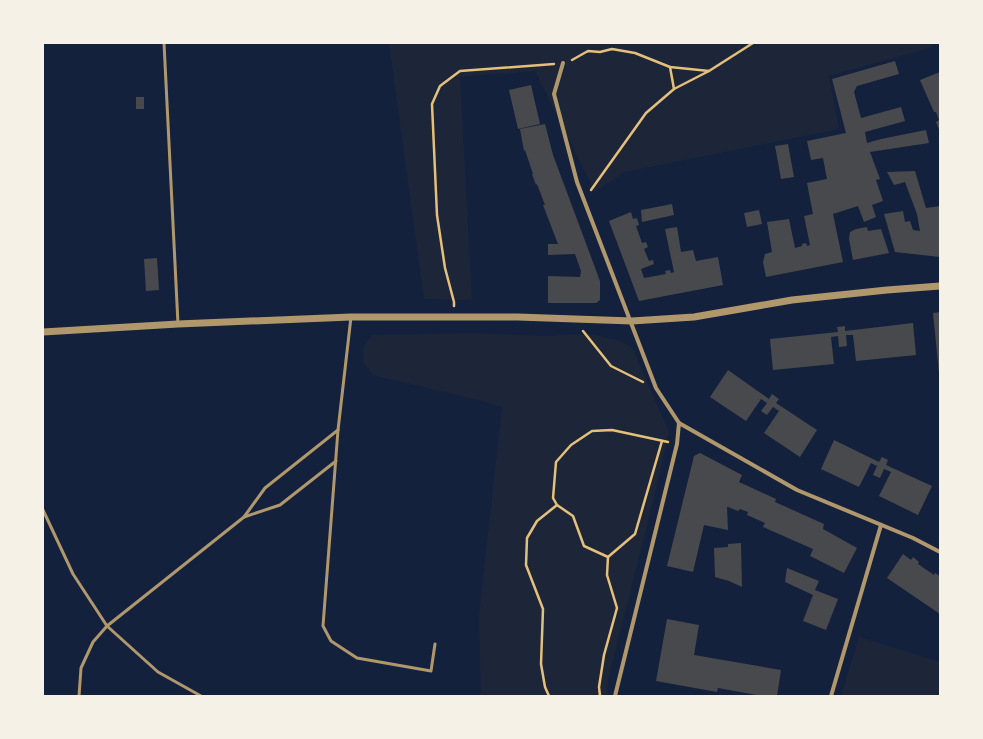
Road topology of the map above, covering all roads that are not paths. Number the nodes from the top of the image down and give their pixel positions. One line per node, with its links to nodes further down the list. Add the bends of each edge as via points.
1 (164, 43): 6 (lane)
2 (563, 63): 5 (street, via 554,94 577,182)
3 (940, 286): 5 (street, via 792,300 694,317)
4 (351, 317): 5 (street, via 518,317); 6 (street); 9 (lane)
5 (632, 321): 8 (street, via 656,388)
6 (178, 324): 7 (street)
7 (43, 332)
8 (679, 423): 13 (street, via 797,490); 19 (street, via 677,444)
9 (338, 430): 10 (lane); 12 (lane, via 265,488)
10 (336, 461): 12 (lane, via 280,505); 16 (lane, via 323,626 331,642 357,658 431,671)
11 (43, 510): 15 (lane, via 73,574)
12 (244, 517): 15 (lane)
13 (881, 525): 14 (street); 20 (street)
14 (940, 552)
15 (107, 626): 17 (lane, via 93,642 81,668); 18 (lane, via 158,672)
16 (435, 644)
17 (79, 696)
18 (201, 696)
19 (615, 696)
20 (831, 696)

